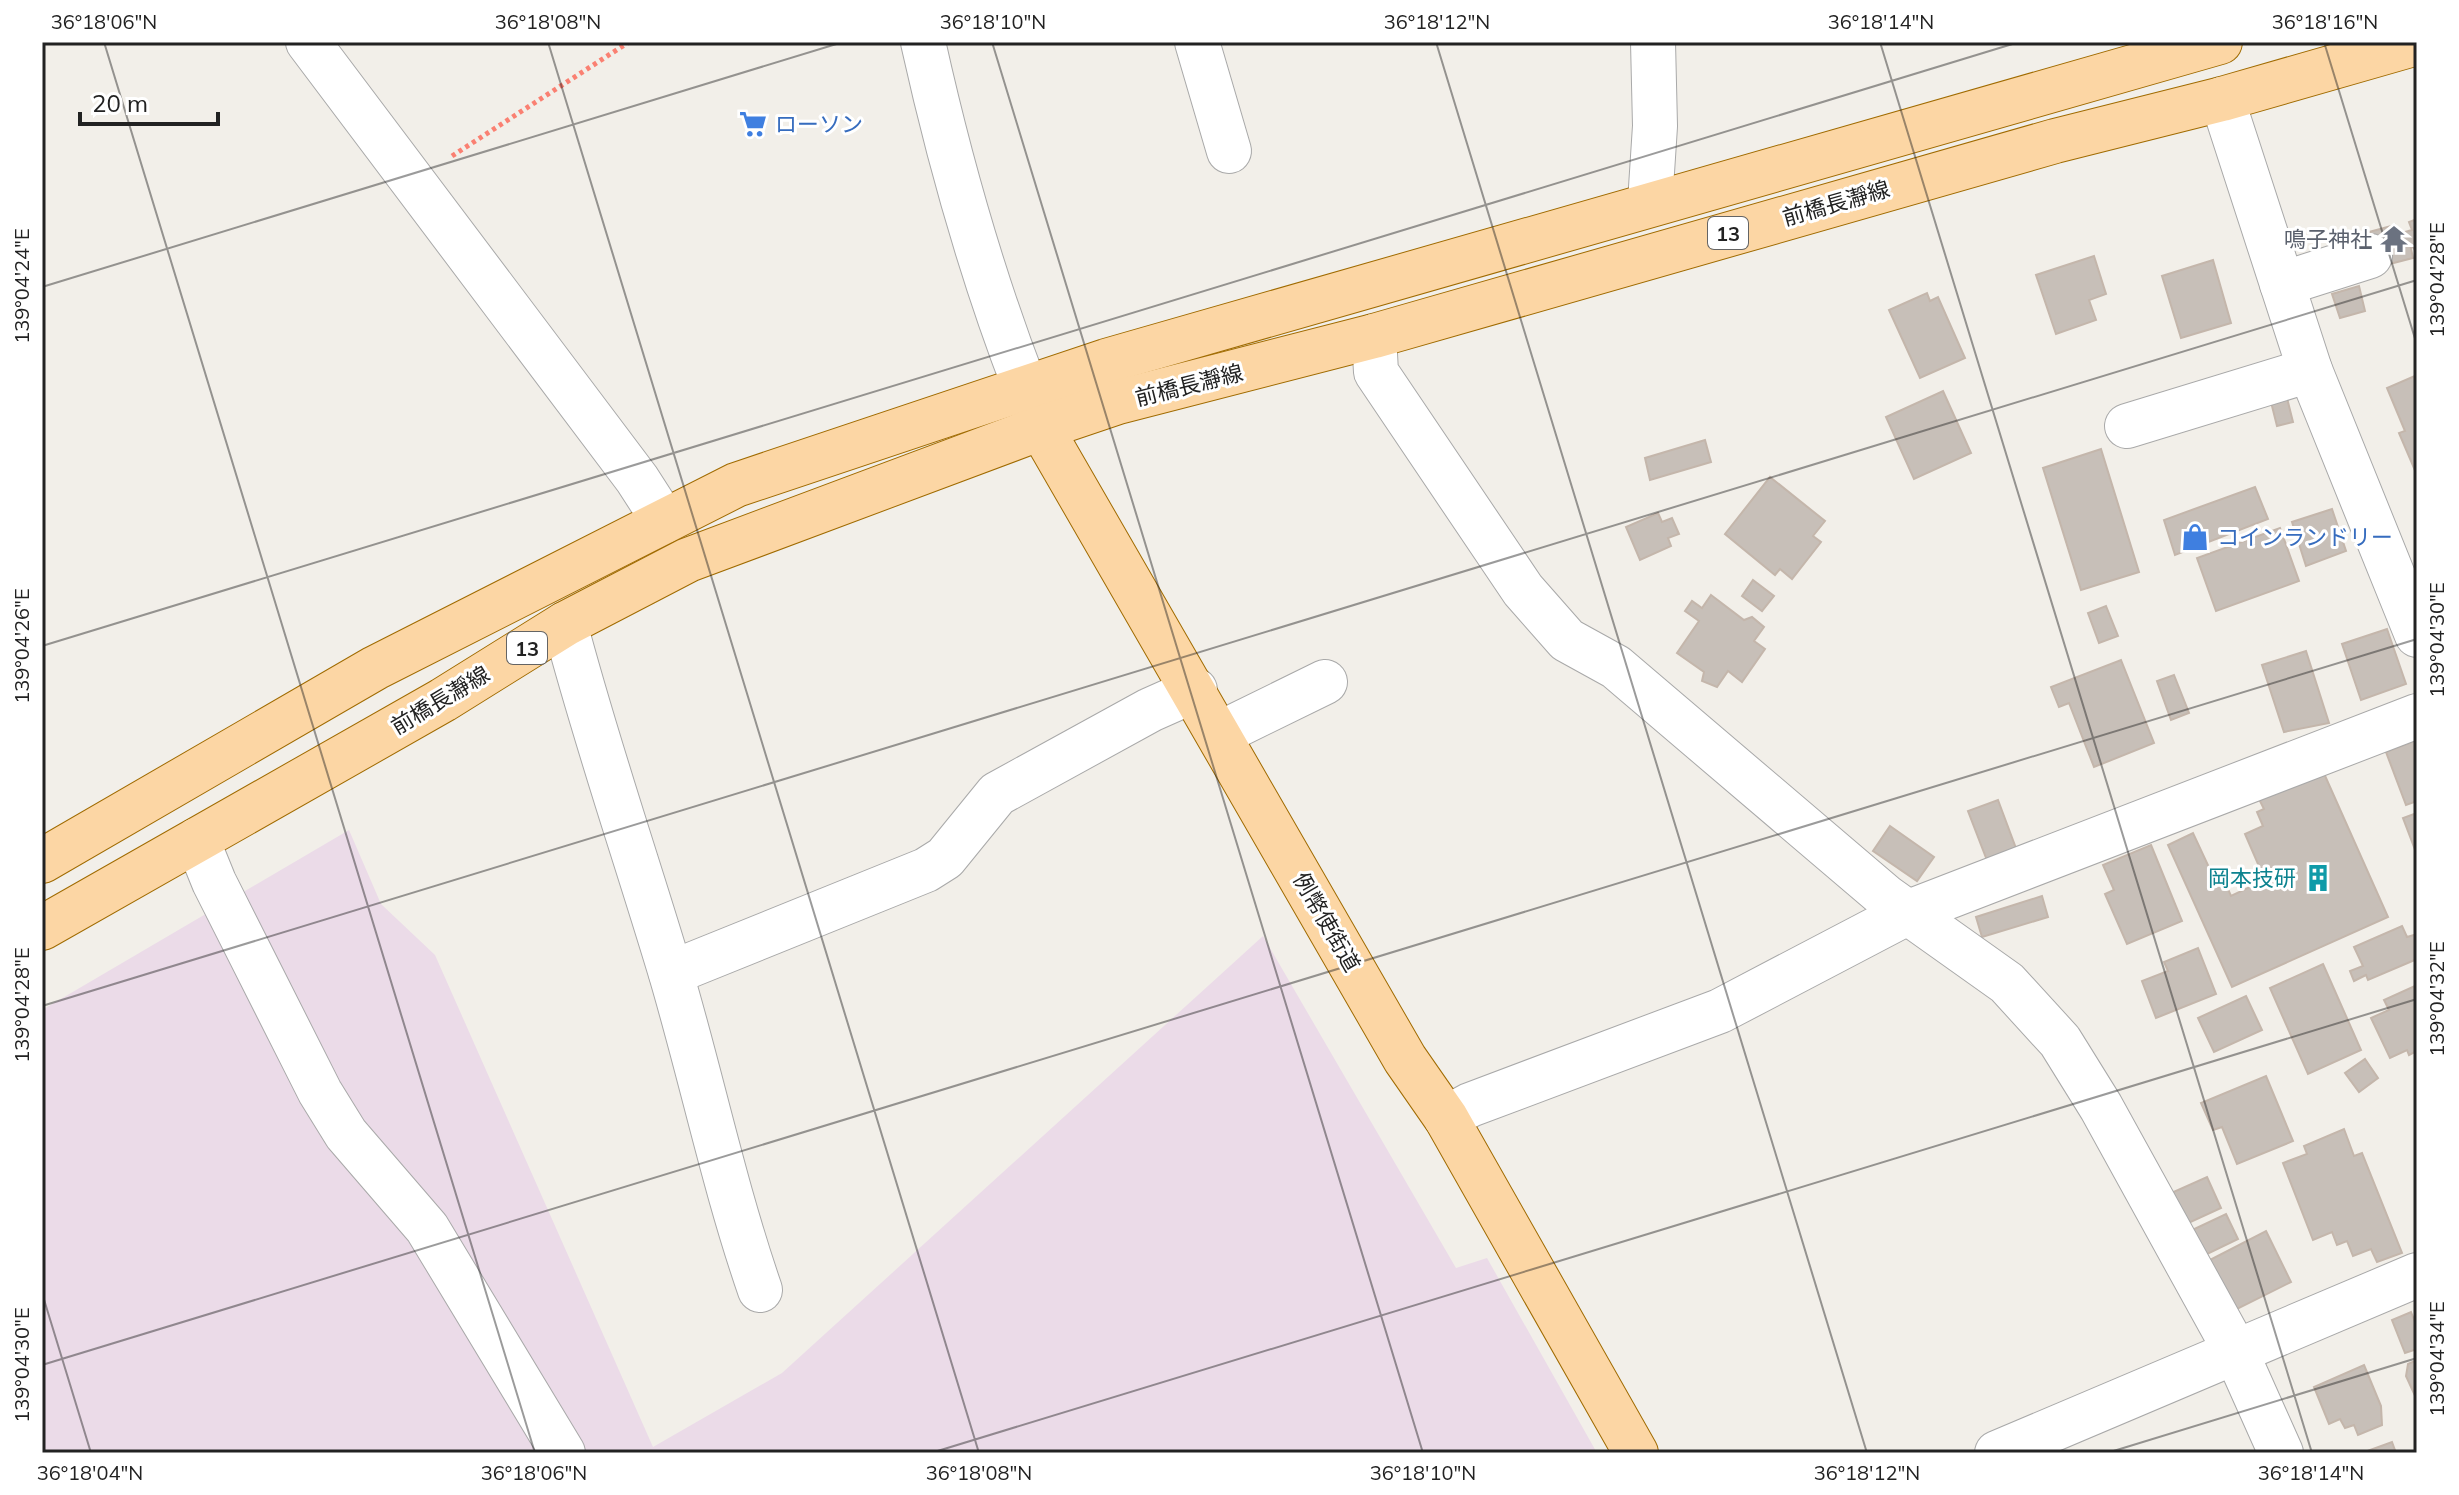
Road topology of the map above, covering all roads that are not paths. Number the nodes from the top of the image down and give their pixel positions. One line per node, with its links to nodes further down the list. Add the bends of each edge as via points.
1 (308, 42): 17 (street)
2 (923, 42): 14 (street, via 983,267)
3 (1197, 42): 8 (street)
4 (1653, 42): 9 (street)
5 (2220, 42): 9 (main road, 前橋長瀞線 / 13)
6 (2417, 43): 7 (main road, 前橋長瀞線 / 13)
7 (2222, 99): 11 (street); 12 (main road, 前橋長瀞線 / 13, via 2055,141)
8 (1229, 151)
9 (1650, 203): 14 (main road, 前橋長瀞線 / 13)
10 (2370, 256): 11 (street)
11 (2282, 284): 13 (street)
12 (1374, 336): 16 (main road, 前橋長瀞線 / 13, via 1118,402); 26 (street, via 1376,372 1523,590 1567,640 1616,667)
13 (2310, 370): 15 (street); 19 (street)
14 (1025, 387): 16 (main road, 例幣使街道); 17 (main road, 前橋長瀞線 / 13, via 736,485)
15 (2127, 426)
16 (1041, 428): 18 (main road, 前橋長瀞線 / 13, via 688,560); 21 (main road, 例幣使街道)
17 (664, 521): 25 (main road, 前橋長瀞線 / 13, via 375,668)
18 (565, 624): 24 (main road, 前橋長瀞線 / 13); 28 (street)
19 (2417, 635)
20 (1325, 682): 23 (street)
21 (1195, 690): 23 (main road, 例幣使街道); 28 (street, via 997,794 945,858 926,870)
22 (2417, 716): 26 (street)
23 (1219, 734): 29 (main road, 例幣使街道, via 1405,1059)
24 (197, 840): 27 (main road, 前橋長瀞線 / 13); 33 (street, via 320,1092 346,1134 427,1228)
25 (42, 861)
26 (1909, 912): 29 (street, via 1720,1011); 32 (street, via 2007,983 2060,1041)
27 (42, 928)
28 (671, 973): 31 (street, via 737,1225)
29 (1446, 1118): 34 (main road, 例幣使街道)
30 (2417, 1275): 32 (street)
31 (760, 1290)
32 (2235, 1350): 35 (street); 36 (street)
33 (563, 1453)
34 (1636, 1453)
35 (1997, 1453)
36 (2281, 1453)

